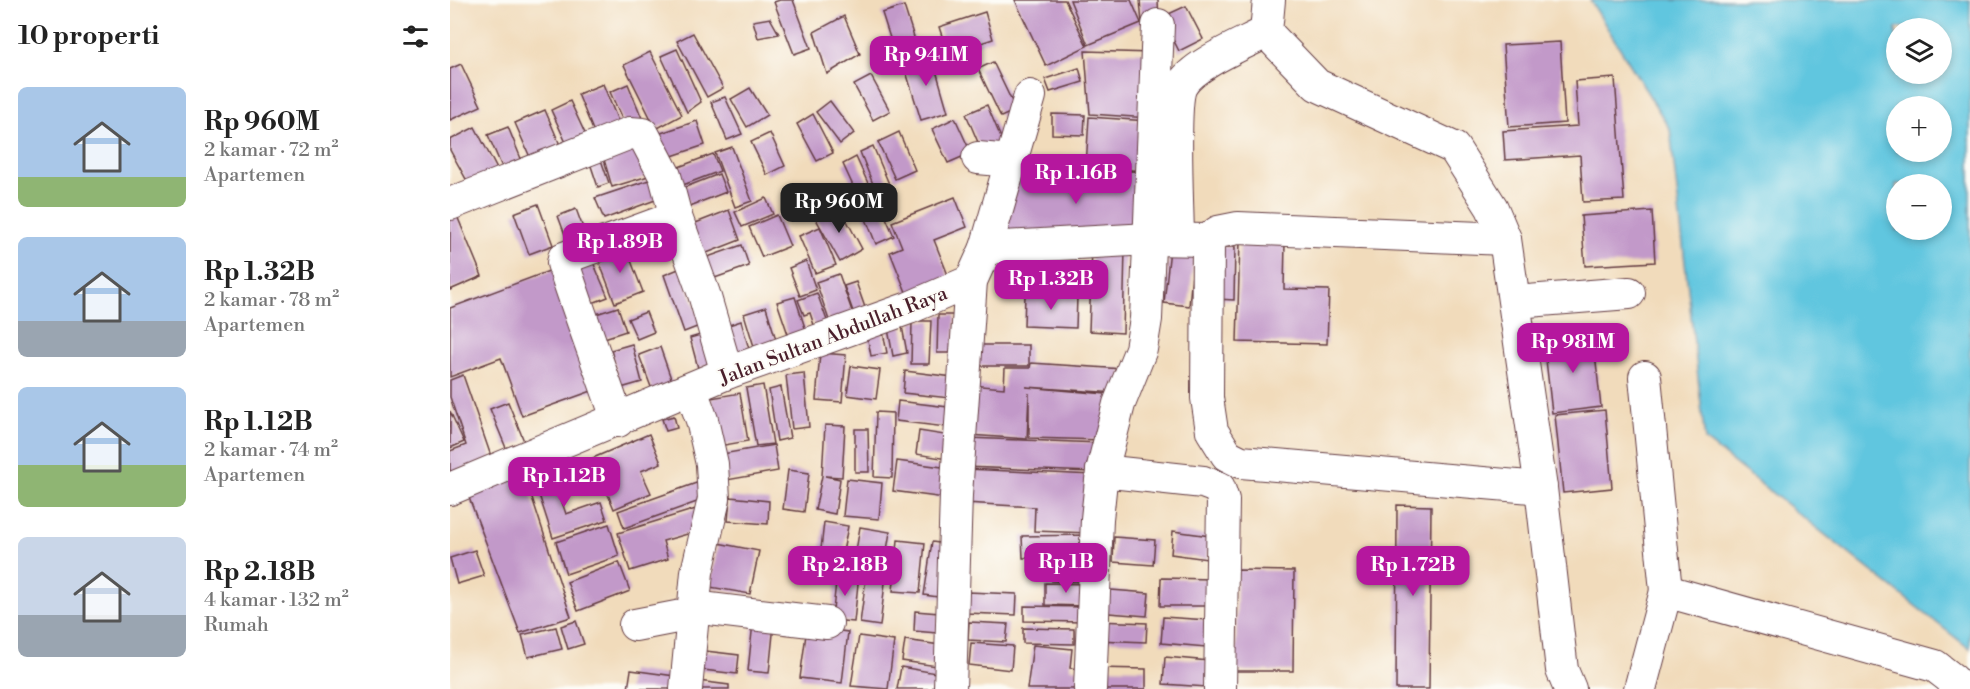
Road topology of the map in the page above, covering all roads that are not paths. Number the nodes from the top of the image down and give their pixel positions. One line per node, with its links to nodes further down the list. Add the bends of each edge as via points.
1 (1269, 0): 3 (street)
2 (1158, 26): 9 (street)
3 (1266, 32): 9 (street, via 1193,73 1181,87 1177,114); 10 (street, via 1317,85 1454,148 1487,199)
4 (1030, 96): 6 (street)
5 (978, 158): 6 (street)
6 (1011, 160): 11 (street)
7 (450, 204): 8 (street, via 639,132 665,176)
8 (676, 217): 15 (street); 18 (street, via 564,258 578,314)
9 (1178, 239): 10 (street, via 1238,228); 11 (street); 19 (street, via 1146,319 1142,350 1119,404); 20 (street, via 1212,431 1227,455 1241,462)
10 (1505, 239): 14 (street)
11 (986, 248): 12 (street)
12 (971, 281): 15 (street, Jalan Sultan Abdullah Raya, via 909,308); 27 (street, Jalan Sultan Abdullah Raya, via 956,495)
13 (1629, 293): 14 (street)
14 (1515, 302): 20 (street)
15 (727, 373): 17 (street, Jalan Sultan Abdullah Raya)
16 (1646, 377): 22 (street)
17 (691, 390): 18 (street, Jalan Sultan Abdullah Raya); 23 (street, via 702,420 714,483)
18 (618, 421): 21 (street, Jalan Sultan Abdullah Raya)
19 (1102, 471): 28 (street); 29 (street, via 1203,482 1219,488 1223,500)
20 (1540, 488): 30 (street, via 1562,670)
21 (450, 489)
22 (1666, 591): 31 (street); 32 (street, via 1935,666 1953,680)
23 (692, 610): 24 (street); 25 (street); 26 (street)
24 (827, 623)
25 (635, 626)
26 (686, 689)
27 (950, 689)
28 (1090, 689)
29 (1220, 689)
30 (1570, 689)
31 (1640, 689)
32 (1955, 689)

